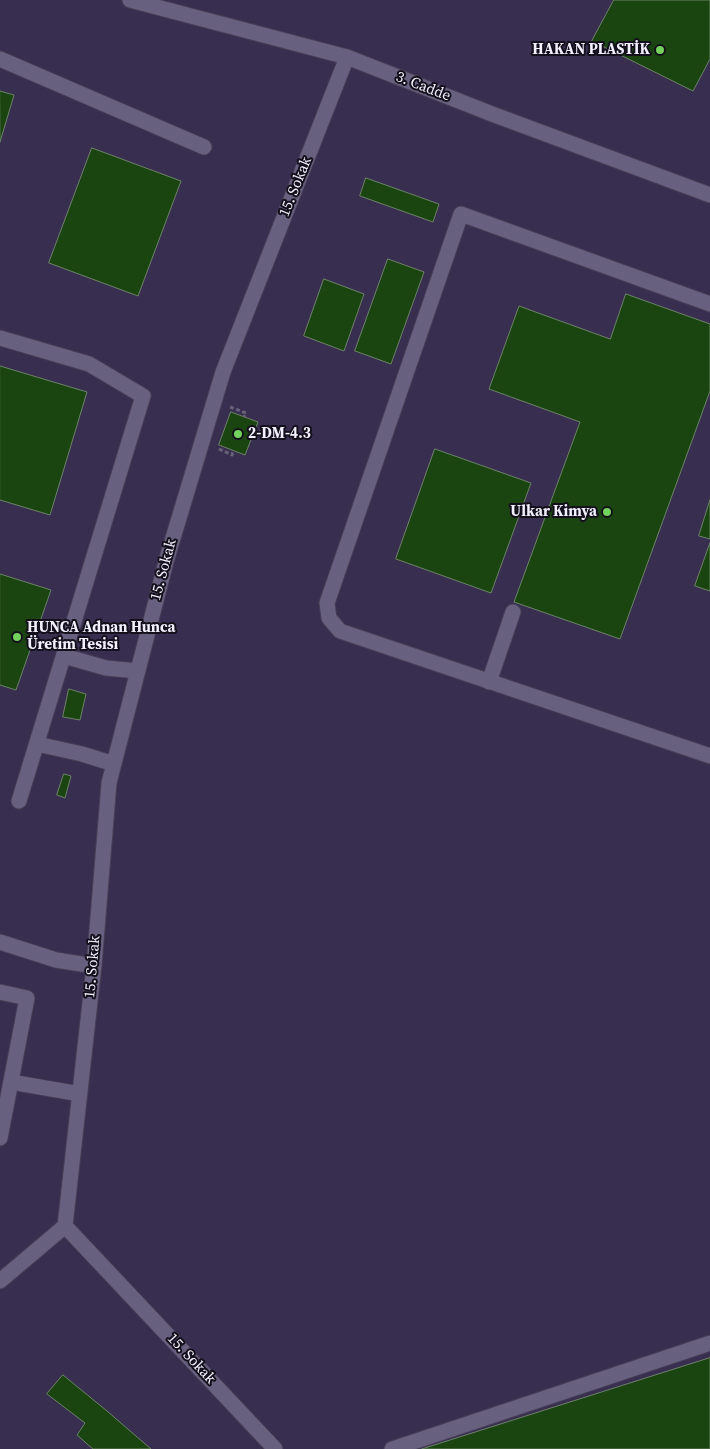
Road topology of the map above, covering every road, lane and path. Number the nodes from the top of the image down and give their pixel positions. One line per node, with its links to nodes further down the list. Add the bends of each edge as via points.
1 (130, 0): 2 (street, 3. Cadde)
2 (347, 57): 5 (street, 3. Cadde); 14 (street, 15. Sokak, via 223,372 167,558)
3 (0, 59): 4 (street)
4 (204, 147)
5 (710, 195)
6 (710, 304): 15 (street, via 461,214 327,603 329,618 340,631)
7 (0, 338): 13 (street, via 89,364 143,396)
8 (233, 408): 9 (path, via 246,413)
9 (244, 417)
10 (214, 448): 11 (path, via 232,455)
11 (233, 451)
12 (513, 612): 15 (street)
13 (64, 656): 14 (street, via 106,668); 16 (street)
14 (138, 671): 18 (street, 15. Sokak)
15 (489, 682): 17 (street)
16 (37, 744): 18 (street); 19 (street)
17 (710, 756)
18 (114, 764): 21 (street, 15. Sokak, via 109,783)
19 (19, 802)
20 (0, 942): 21 (street, via 56,960)
21 (94, 966): 24 (street, 15. Sokak)
22 (0, 992): 23 (street, via 27,998)
23 (11, 1082): 24 (street); 25 (street)
24 (80, 1094): 26 (street, 15. Sokak)
25 (0, 1138)
26 (65, 1226): 27 (street); 29 (street, 15. Sokak)
27 (0, 1281)
28 (710, 1343): 30 (street)
29 (275, 1449)
30 (392, 1449)

